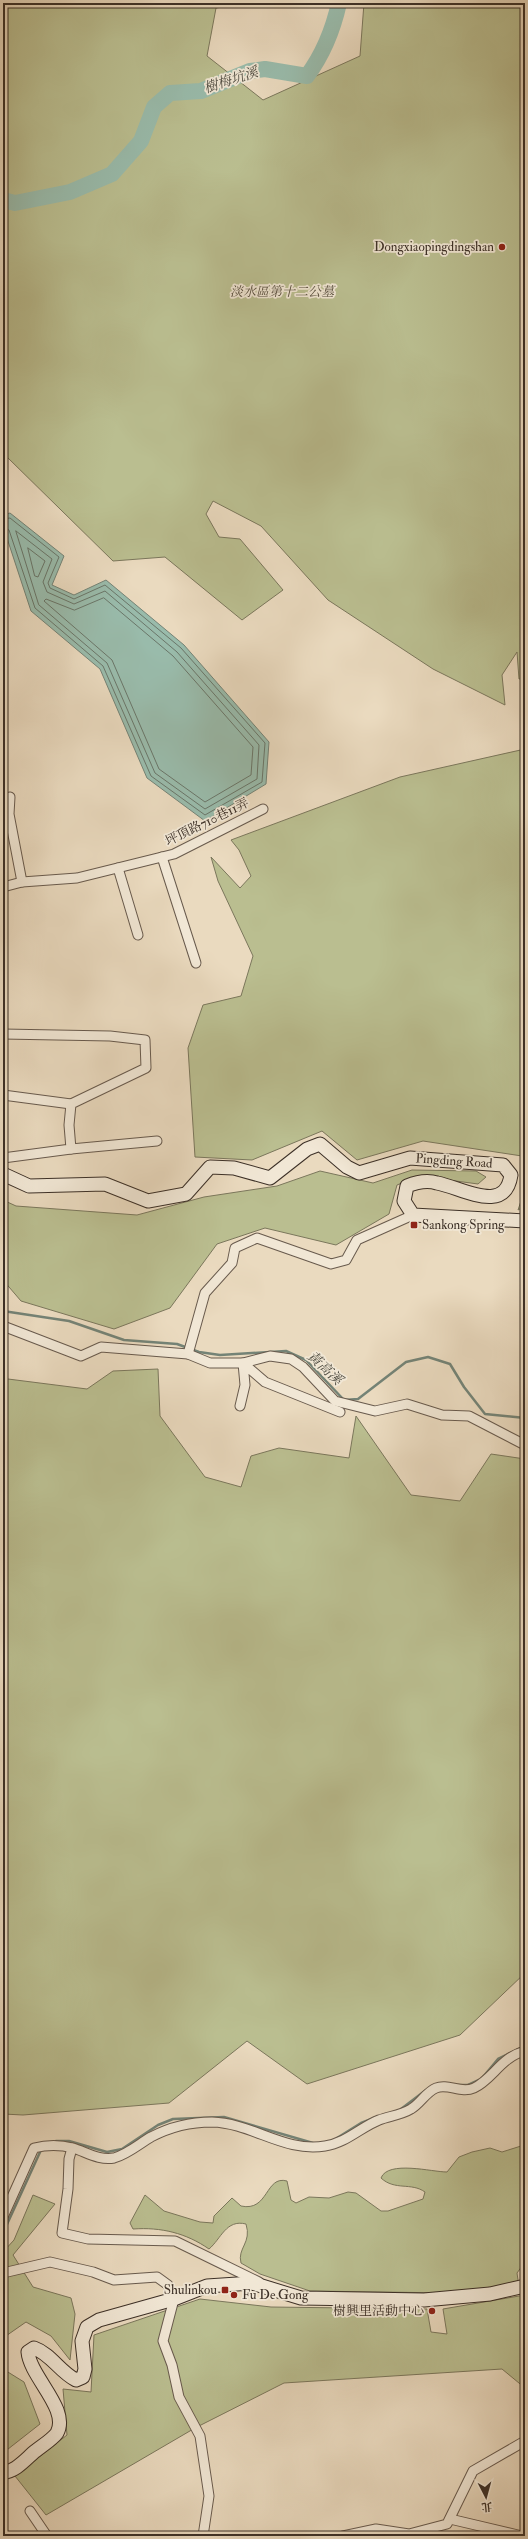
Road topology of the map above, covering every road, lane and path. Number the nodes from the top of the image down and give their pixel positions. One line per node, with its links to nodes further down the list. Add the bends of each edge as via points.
1 (10, 798): 5 (street, via 9,814)
2 (263, 809): 3 (street, 坪頂路710巷11弄, via 174,854)
3 (162, 857): 4 (street, 坪頂路710巷11弄); 8 (street, 坪頂路710巷11弄)
4 (118, 868): 5 (street, 坪頂路710巷11弄, via 77,878); 7 (street)
5 (22, 882): 6 (street, 坪頂路710巷11弄)
6 (3, 887)
7 (138, 935)
8 (196, 963)
9 (3, 1034): 11 (street, via 110,1036 145,1040 146,1068)
10 (3, 1095): 11 (street)
11 (71, 1104): 13 (street)
12 (157, 1141): 13 (street)
13 (71, 1149): 14 (street)
14 (3, 1158)
15 (3, 1174): 16 (street, Pingding Road, via 29,1186 105,1184 148,1201 186,1194 210,1167 234,1168 270,1178 307,1149 320,1144 347,1167 359,1173 410,1158 503,1165 511,1175 509,1187 502,1195 487,1197 436,1182 420,1181 407,1186 404,1201)
16 (413, 1215): 17 (street); 19 (street, via 357,1240 346,1260 331,1264 257,1238 236,1248 232,1263 205,1293)
17 (525, 1221)
18 (3, 1326): 19 (street, via 81,1356 102,1347)
19 (188, 1354): 20 (street, via 210,1363)
20 (243, 1363): 21 (street, via 245,1385); 22 (street, via 265,1382); 23 (street, via 270,1356 291,1359 335,1401 375,1410 407,1404 442,1415 469,1416)
21 (240, 1406)
22 (340, 1412)
23 (525, 1445)
24 (525, 2051): 25 (street, via 513,2056 474,2088 461,2091 434,2088 412,2109 381,2119 328,2146 298,2147 238,2126 212,2122 176,2125 113,2158 100,2158)
25 (72, 2148): 26 (street, via 34,2148); 29 (street, via 62,2234 88,2239 175,2241)
26 (3, 2217)
27 (3, 2273): 30 (street, via 50,2262 93,2272 114,2280 157,2277 168,2285)
28 (525, 2286): 29 (street, via 490,2294 424,2300 302,2298)
29 (269, 2287): 30 (street, via 252,2283 222,2284 207,2286)
30 (174, 2299): 32 (street, via 99,2320 87,2327 82,2341 85,2369 83,2377 76,2380 66,2375 42,2351 34,2348 28,2352 29,2362 58,2410 60,2423 56,2434 16,2467); 37 (street, via 163,2342 172,2365 179,2397 200,2436 209,2496)
31 (525, 2441): 34 (street, via 472,2471)
32 (3, 2472)
33 (30, 2511): 36 (street)
34 (450, 2519): 35 (street, via 447,2524); 39 (street)
35 (430, 2532): 38 (street, via 408,2534 376,2529)
36 (47, 2536)
37 (204, 2536)
38 (343, 2536)
39 (522, 2536)

